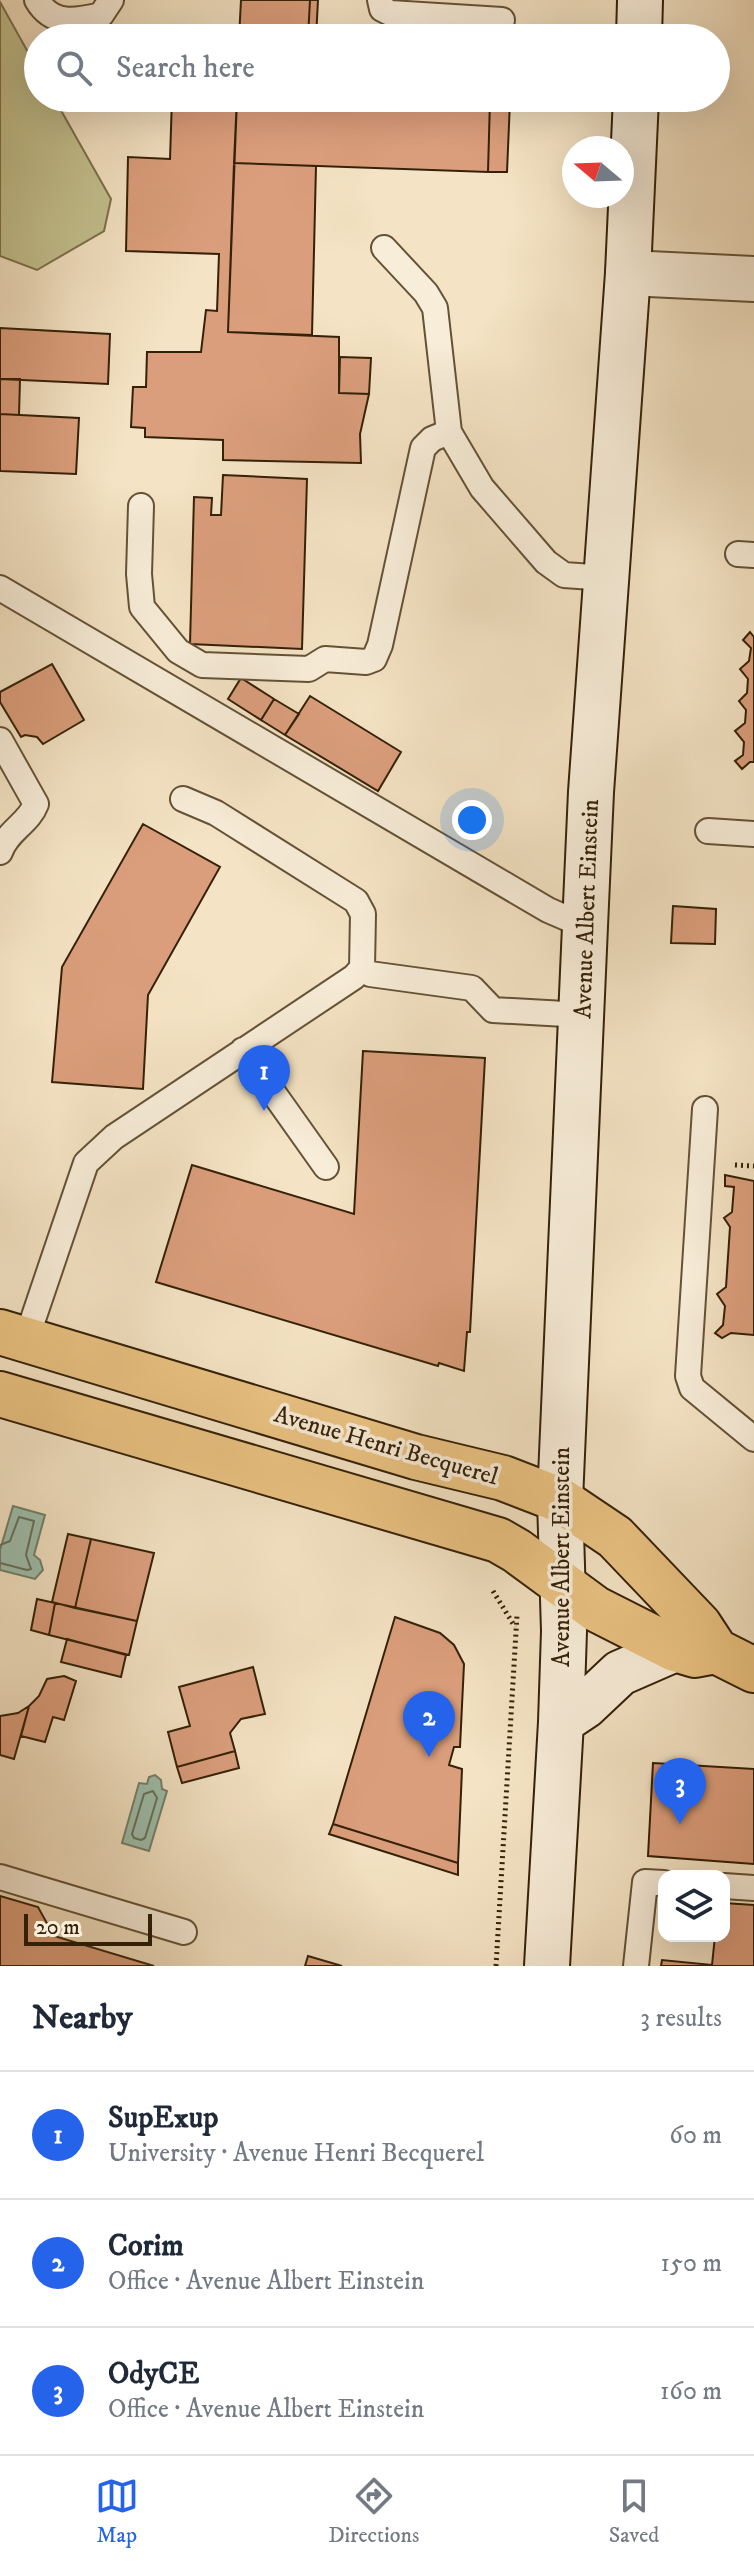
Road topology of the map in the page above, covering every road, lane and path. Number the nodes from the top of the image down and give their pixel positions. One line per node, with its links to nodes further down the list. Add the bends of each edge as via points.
1 (37, 0): 2 (lane, via 53,17 75,22 101,15)
2 (111, 0)
3 (380, 0): 5 (lane, via 390,13)
4 (640, 0): 6 (main road)
5 (502, 20)
6 (639, 24)
7 (635, 112): 9 (main road, Avenue Albert Einstein)
8 (384, 248): 11 (lane, via 435,308)
9 (628, 273): 10 (main road); 13 (main road, Avenue Albert Einstein)
10 (754, 279)
11 (449, 432): 12 (lane, via 423,448 380,645 374,659 366,662 325,659 309,669 202,665 178,651 142,607); 13 (lane, via 482,488 546,562 564,575)
12 (141, 506)
13 (607, 578): 20 (main road, Avenue Albert Einstein)
14 (0, 588): 20 (lane, via 548,910)
15 (0, 740): 19 (lane, via 36,804)
16 (183, 799): 21 (lane, via 216,813 356,901 363,914)
17 (708, 831): 18 (lane)
18 (754, 834)
19 (0, 852)
20 (585, 926): 22 (main road, Avenue Albert Einstein)
21 (362, 968): 22 (lane, via 370,974 472,988 493,1010); 23 (lane)
22 (583, 1015): 29 (main road, Avenue Albert Einstein)
23 (243, 1050): 25 (lane); 26 (lane, via 114,1137 86,1163)
24 (705, 1109): 28 (lane, via 688,1376 692,1388)
25 (326, 1167)
26 (13, 1336): 29 (main road, Avenue Henri Becquerel, via 416,1457 503,1478)
27 (0, 1394): 30 (main road, via 498,1540)
28 (754, 1439)
29 (560, 1500): 30 (main road, Avenue Albert Einstein); 32 (main road, Avenue Henri Becquerel, via 615,1537 699,1625)
30 (563, 1585): 32 (main road, via 596,1609); 33 (main road, Avenue Albert Einstein)
31 (516, 1628): 39 (path)
32 (715, 1657): 33 (main road, Avenue Albert Einstein, via 620,1673)
33 (561, 1722): 40 (main road, Avenue Albert Einstein)
34 (0, 1877): 38 (lane)
35 (658, 1883): 41 (lane, via 645,1882)
36 (730, 1886): 37 (lane)
37 (754, 1888)
38 (184, 1932)
39 (496, 1966)
40 (547, 1966)
41 (636, 1966)

